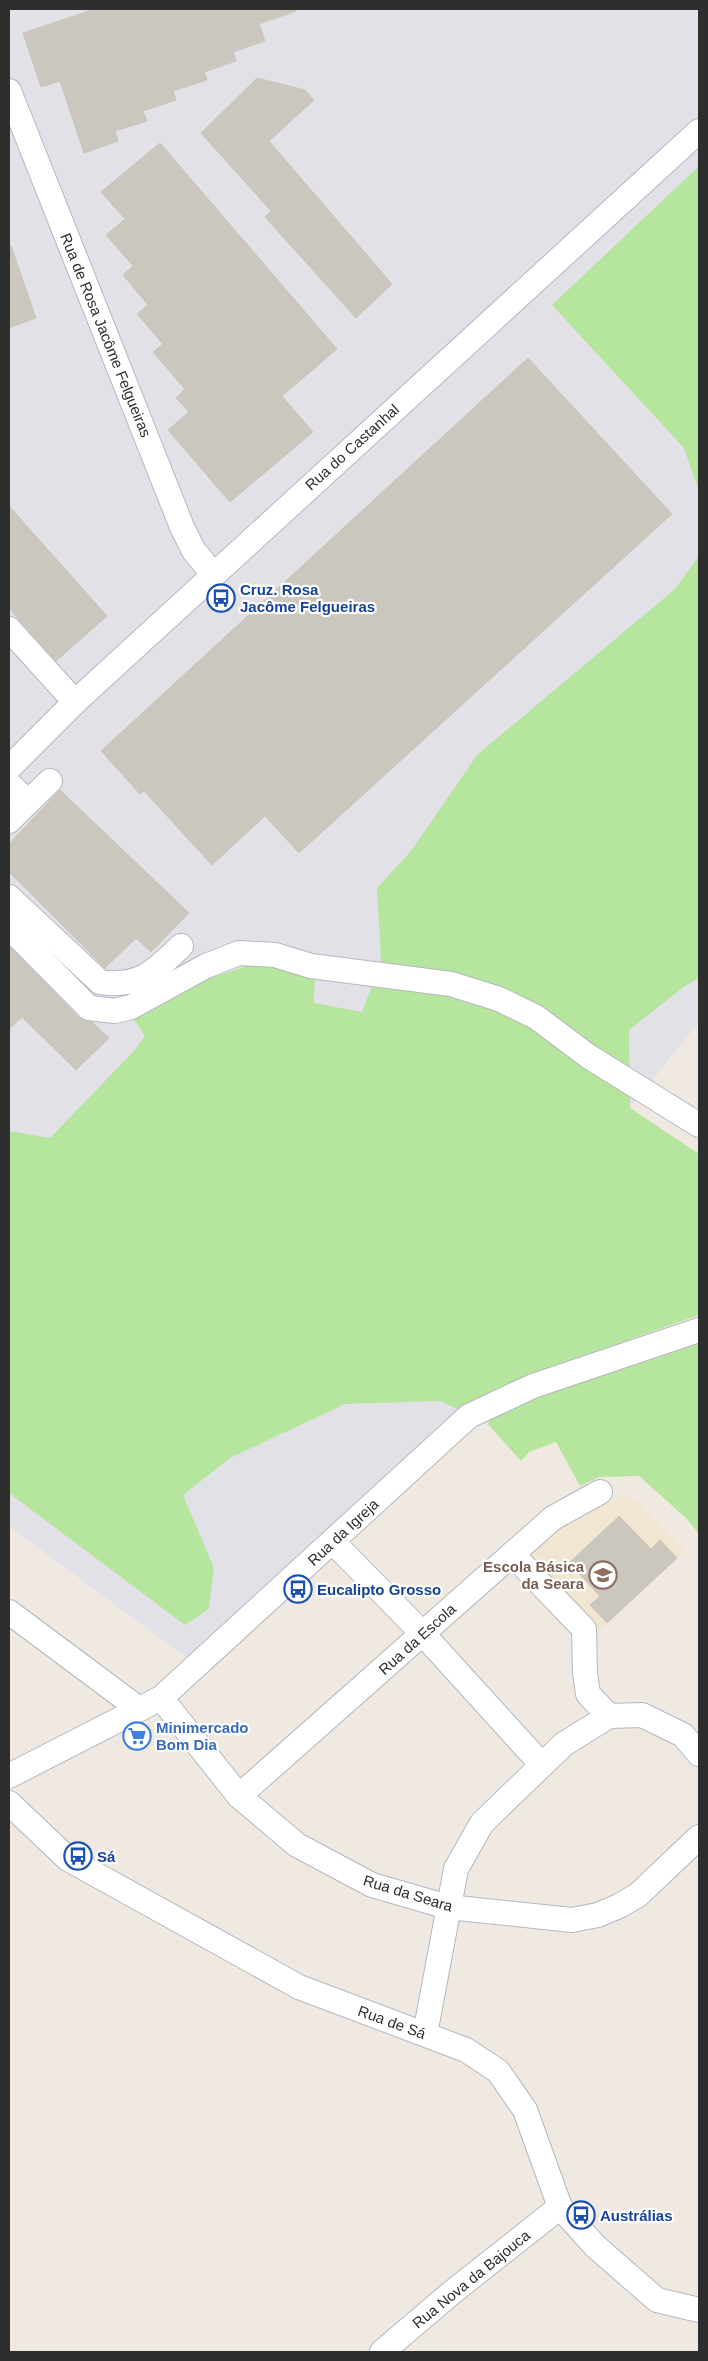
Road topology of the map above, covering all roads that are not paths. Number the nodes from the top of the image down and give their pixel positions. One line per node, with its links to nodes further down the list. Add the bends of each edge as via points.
1 (9, 91): 3 (street, Rua de Rosa Jacôme Felgueiras, via 182,527 194,552)
2 (699, 131): 3 (street, Rua do Castanhal)
3 (213, 574): 5 (street, Rua do Castanhal)
4 (9, 629): 5 (street)
5 (75, 702): 6 (street, Rua do Castanhal)
6 (9, 768)
7 (50, 781): 9 (street)
8 (9, 784): 9 (street)
9 (28, 802): 10 (street)
10 (9, 821)
11 (9, 897): 13 (street, via 100,982 112,984 151,975)
12 (9, 927): 14 (street, via 89,1008 115,1012 239,953 275,955 311,966 451,984 499,999 536,1017 588,1056)
13 (181, 946)
14 (699, 1125)
15 (699, 1330): 17 (street, Rua da Igreja, via 533,1386 469,1416)
16 (600, 1492): 18 (street, Rua da Escola, via 553,1518)
17 (333, 1542): 20 (street); 21 (street, Rua da Igreja)
18 (512, 1554): 20 (street, Rua da Escola); 23 (street, via 584,1629 588,1694)
19 (9, 1612): 22 (street)
20 (423, 1634): 25 (street); 27 (street, Rua da Escola)
21 (161, 1698): 22 (street, Rua da Igreja); 27 (street, Rua da Seara)
22 (139, 1709): 26 (street, Rua da Igreja)
23 (609, 1716): 24 (street, via 642,1714 683,1736); 25 (street, via 564,1744)
24 (699, 1754)
25 (542, 1765): 30 (street, via 482,1823 456,1869)
26 (9, 1776)
27 (240, 1796): 30 (street, Rua da Seara, via 297,1845 341,1870 372,1885)
28 (9, 1803): 31 (street, Rua de Sá, via 68,1859 299,1987)
29 (699, 1836): 30 (street, Rua da Seara, via 638,1894 598,1915 572,1920)
30 (448, 1907): 31 (street)
31 (425, 2034): 32 (street, Rua de Sá, via 466,2050 498,2071 525,2110)
32 (560, 2207): 33 (street, Rua de Sá, via 595,2246 656,2300); 34 (street, Rua Nova da Bajouca)
33 (699, 2310)
34 (382, 2352)

